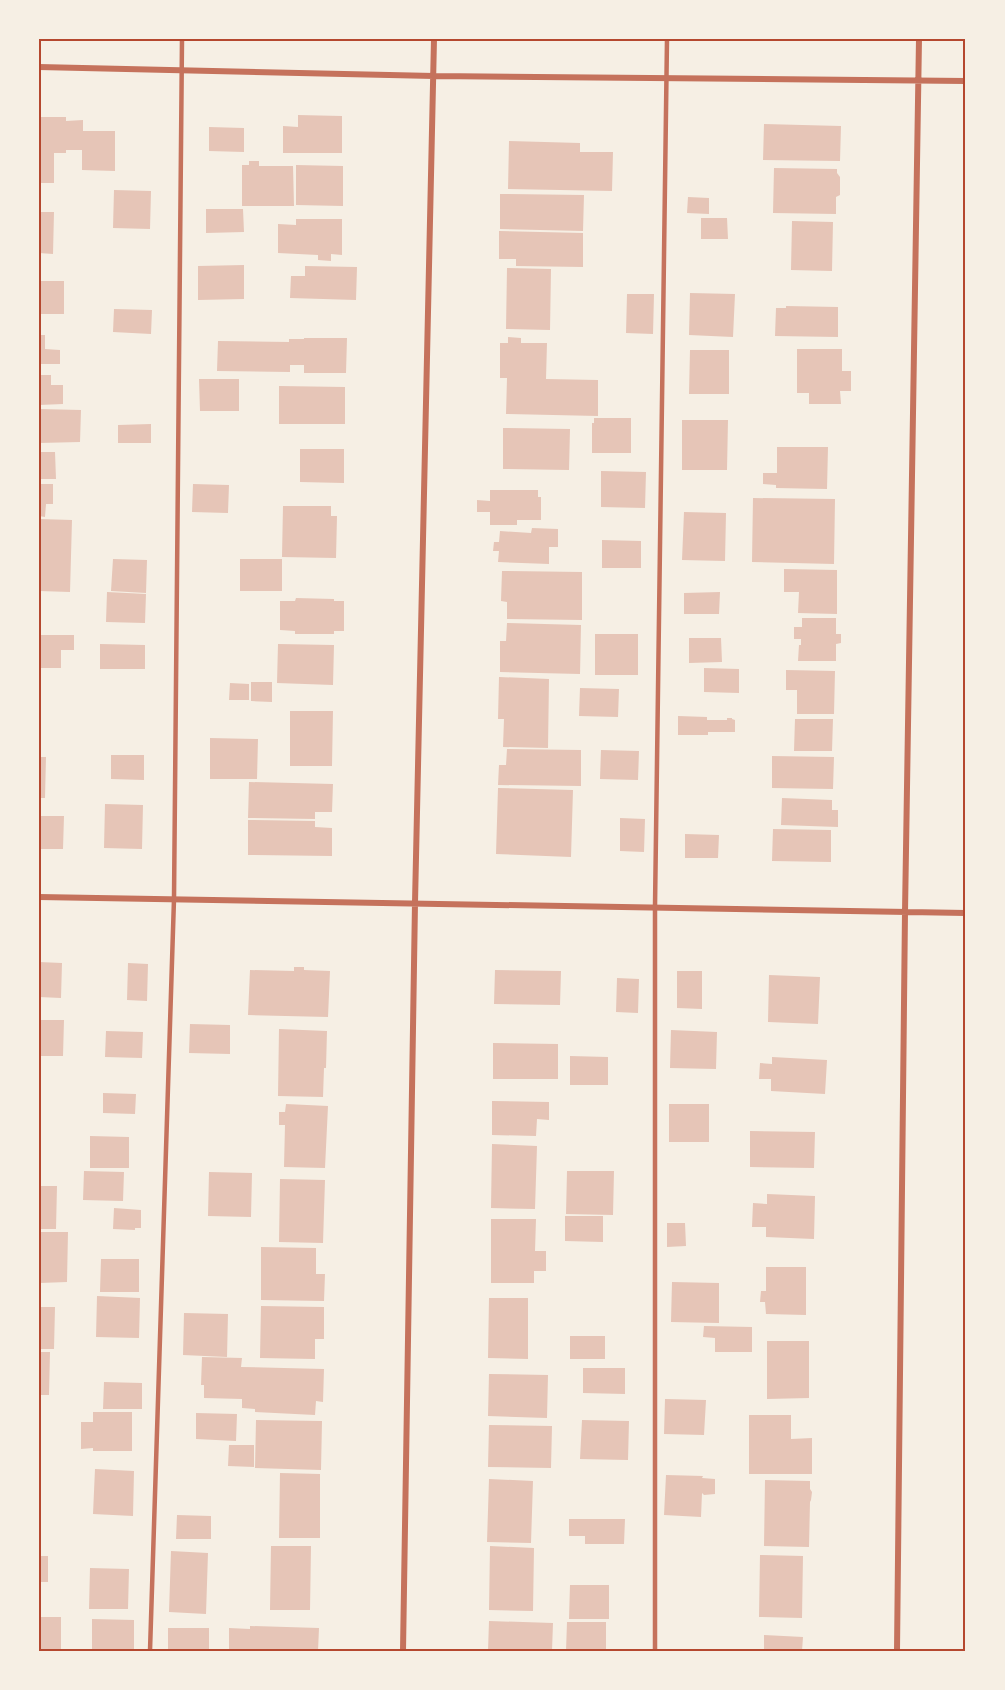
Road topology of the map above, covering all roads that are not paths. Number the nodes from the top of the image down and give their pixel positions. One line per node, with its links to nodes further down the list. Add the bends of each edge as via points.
1 (182, 39): 6 (lane)
2 (434, 39): 7 (street)
3 (667, 39): 8 (lane)
4 (919, 39): 9 (street)
5 (39, 67): 6 (street)
6 (182, 71): 7 (street); 12 (lane)
7 (434, 76): 8 (street); 13 (street)
8 (666, 79): 9 (street); 14 (lane)
9 (918, 80): 10 (street); 15 (street)
10 (966, 81)
11 (39, 897): 12 (street)
12 (174, 899): 13 (street); 17 (lane)
13 (416, 903): 14 (street); 18 (street)
14 (655, 908): 15 (street); 19 (lane)
15 (905, 912): 16 (street); 20 (street)
16 (966, 913)
17 (150, 1651)
18 (403, 1651)
19 (655, 1651)
20 (897, 1651)

